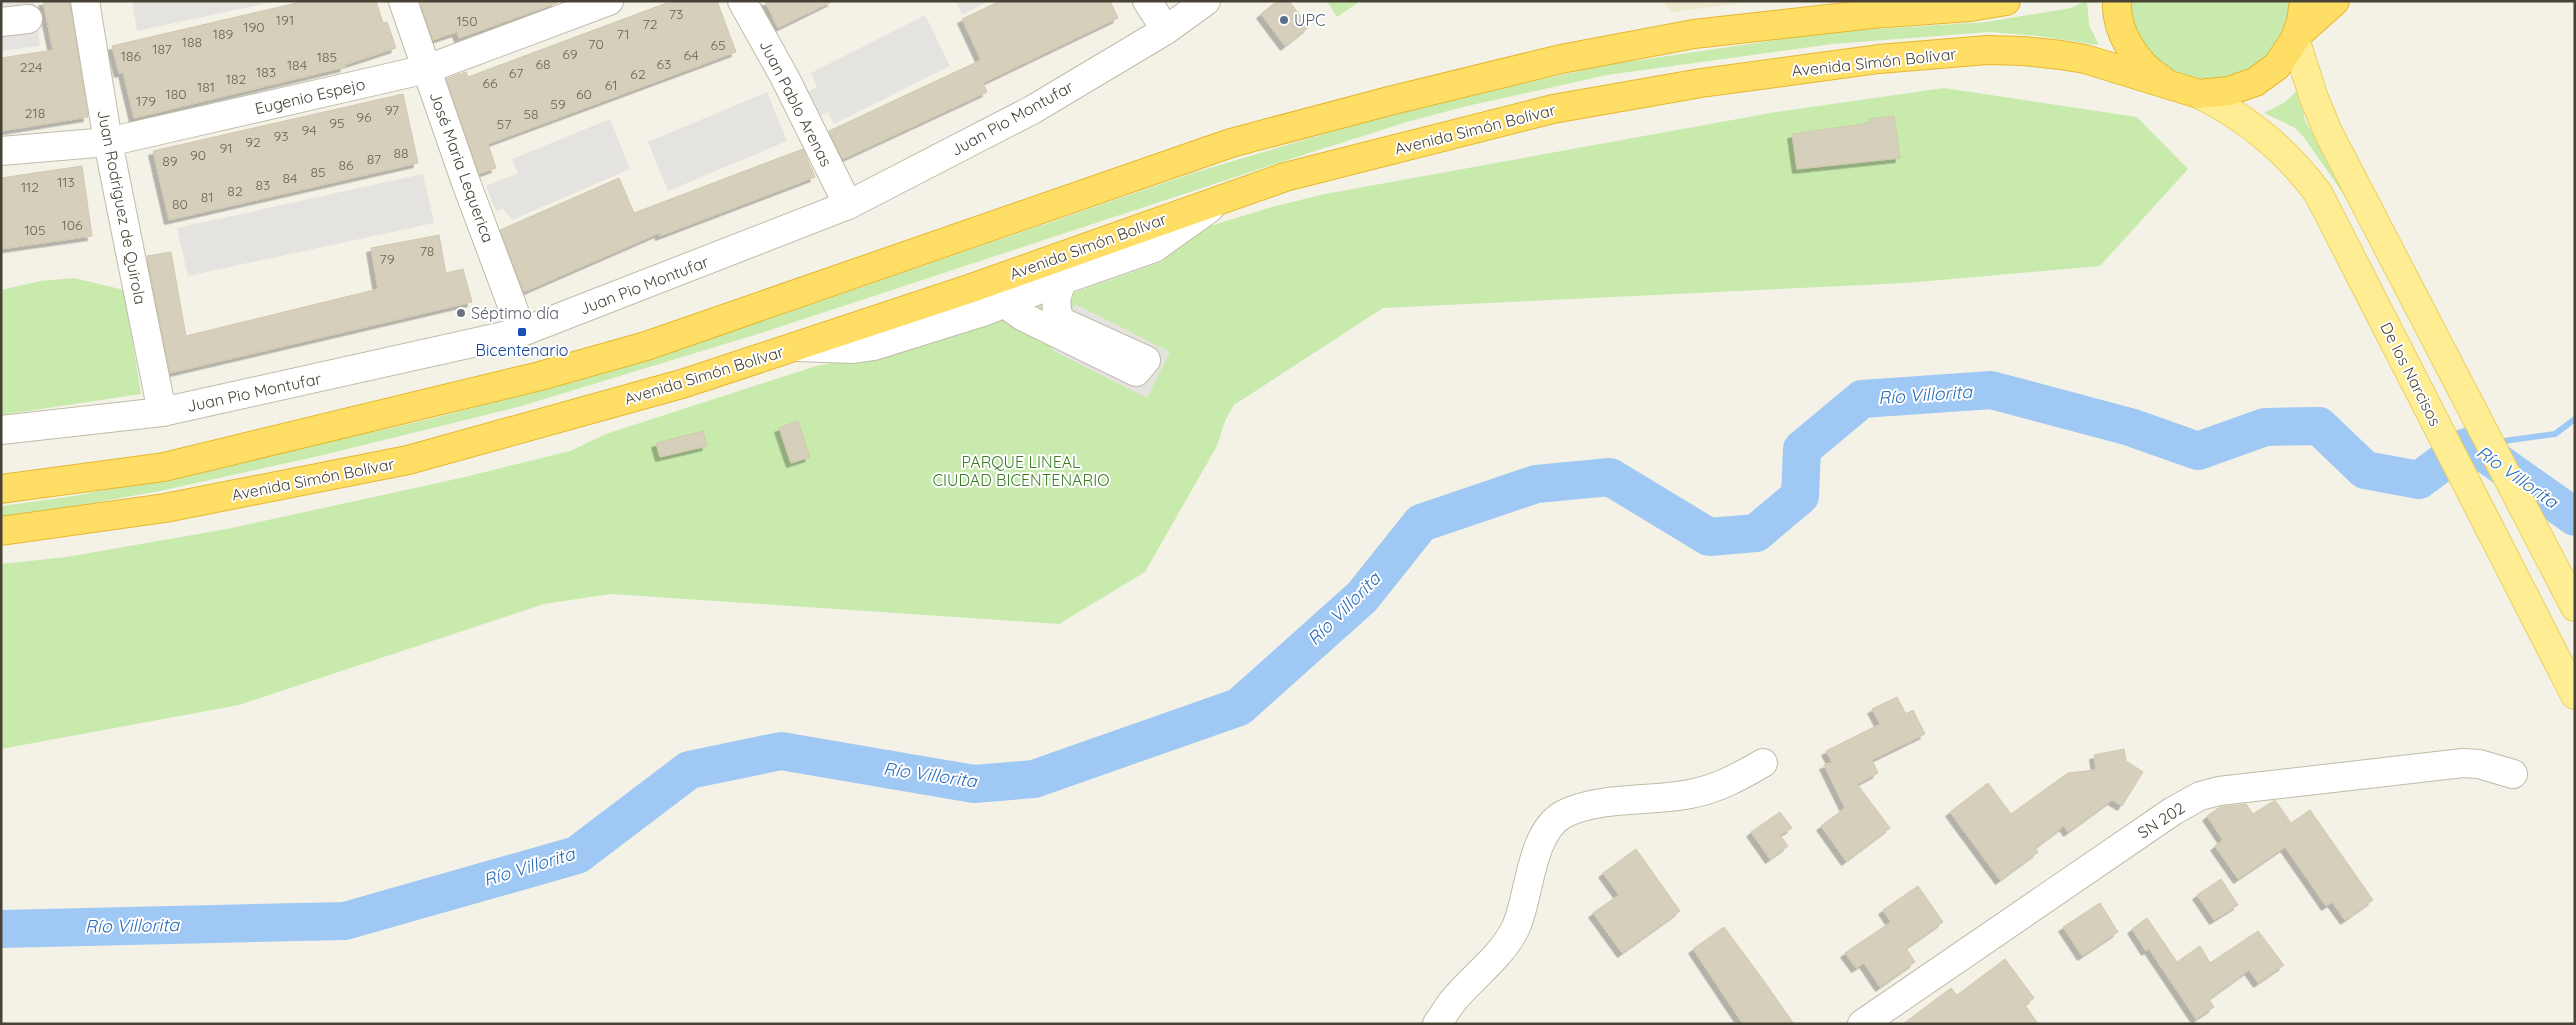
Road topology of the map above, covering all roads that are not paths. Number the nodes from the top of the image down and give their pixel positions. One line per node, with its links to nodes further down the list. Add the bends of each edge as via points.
1 (84, 1): 17 (street, Juan Rodriguez de Quirola)
2 (402, 1): 15 (street, José Maria Lequerica)
3 (610, 1): 15 (street, Eugenio Espejo)
4 (742, 1): 20 (street, Juan Pablo Arenas, via 784,76)
5 (1147, 1): 13 (street)
6 (1206, 1): 13 (street, Juan Pio Montufar)
7 (2006, 1): 27 (highway, via 1694,34 1561,59 1398,98 1231,143 856,275 593,361 164,467)
8 (2117, 1): 16 (highway, Avenida Simón Bolívar, via 2124,35 2138,59 2159,78)
9 (2304, 1): 14 (highway, Avenida Simón Bolívar)
10 (2335, 1): 14 (highway, Avenida Simón Bolívar)
11 (28, 19): 12 (street)
12 (1, 22)
13 (1166, 30): 20 (street, Juan Pio Montufar, via 1032,110)
14 (2295, 38): 16 (highway, Avenida Simón Bolívar, via 2277,66 2255,82 2230,91); 29 (main road, via 2314,98 2350,175)
15 (427, 69): 17 (street, Eugenio Espejo); 23 (street, José Maria Lequerica)
16 (2192, 92): 19 (highway, Avenida Simón Bolívar, via 2085,59 2043,52 1988,50 1879,59 1666,88 1553,109 1285,178); 30 (main road, De los Narcisos, via 2230,109 2258,129 2284,152 2318,193)
17 (108, 142): 18 (street, Eugenio Espejo); 25 (street, Juan Rodriguez de Quirola)
18 (1, 151)
19 (1225, 197): 21 (street, via 1154,248); 24 (highway, Avenida Simón Bolívar)
20 (848, 206): 23 (street, Juan Pio Montufar)
21 (1063, 280): 22 (street); 22 (street, via 1056,294 1055,306 1060,321 1146,360 1136,372 1022,316)
22 (1004, 303): 24 (street, via 874,346 852,349)
23 (522, 332): 25 (street, Juan Pio Montufar)
24 (796, 347): 28 (highway, Avenida Simón Bolívar, via 684,383 408,460 166,508)
25 (162, 412): 26 (street, Juan Pio Montufar)
26 (1, 430)
27 (1, 489)
28 (1, 531)
29 (2575, 607)
30 (2573, 692)
31 (1763, 763): 33 (street, via 1712,789 1581,807 1562,815 1541,843 1516,928)
32 (2513, 774): 34 (street, SN 202, via 2463,763 2246,787 2200,796 2174,810)
33 (1438, 1024)
34 (1862, 1024)

